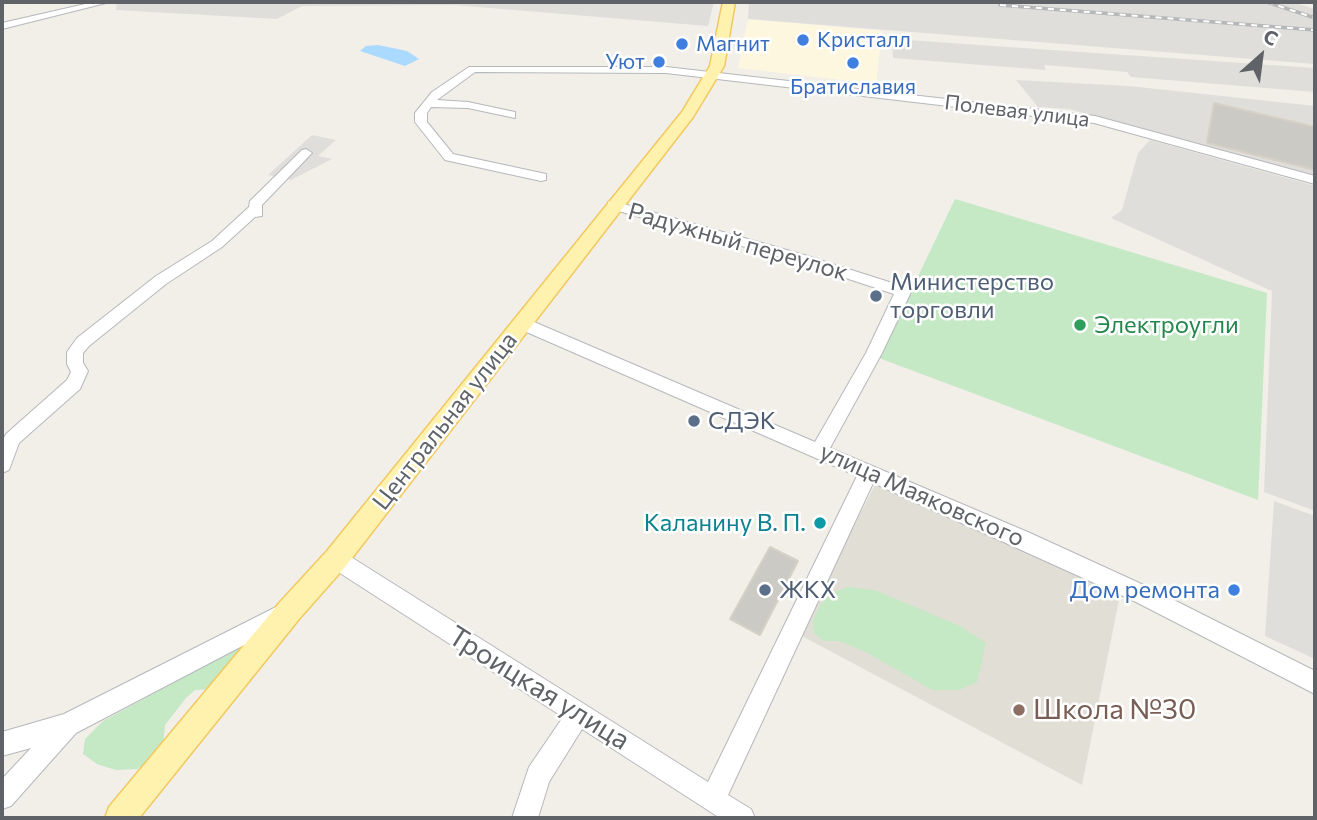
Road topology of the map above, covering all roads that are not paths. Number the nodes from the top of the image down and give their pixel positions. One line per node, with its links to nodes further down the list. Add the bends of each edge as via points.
1 (105, 2): 3 (street)
2 (729, 2): 4 (main road, Центральная улица)
3 (2, 26)
4 (713, 77): 5 (street, Полевая улица, via 636,67 490,67 473,69); 9 (street, Полевая улица, via 1074,117); 10 (main road, Центральная улица)
5 (428, 103): 6 (street); 8 (street, via 421,122 449,157)
6 (512, 115)
7 (306, 153): 13 (street, via 255,204 257,213 161,279 83,342 75,352 80,371 74,384 12,439)
8 (541, 177)
9 (1315, 180)
10 (612, 205): 11 (main road, Центральная улица); 12 (street, Радужный переулок, via 903,292)
11 (521, 323): 12 (street, улица Маяковского); 15 (main road, Центральная улица)
12 (820, 450): 14 (street, улица Маяковского)
13 (2, 465)
14 (869, 471): 17 (street, улица Маяковского, via 1092,570); 22 (street)
15 (336, 559): 16 (main road, Центральная улица); 18 (street, Троицкая улица)
16 (290, 610): 19 (street); 23 (main road, Центральная улица)
17 (1315, 683)
18 (579, 713): 22 (street, Троицкая улица); 24 (street, via 538,776)
19 (68, 725): 20 (street); 21 (street)
20 (2, 744)
21 (2, 797)
22 (713, 799): 25 (street, Троицкая улица)
23 (120, 818)
24 (525, 818)
25 (742, 818)

